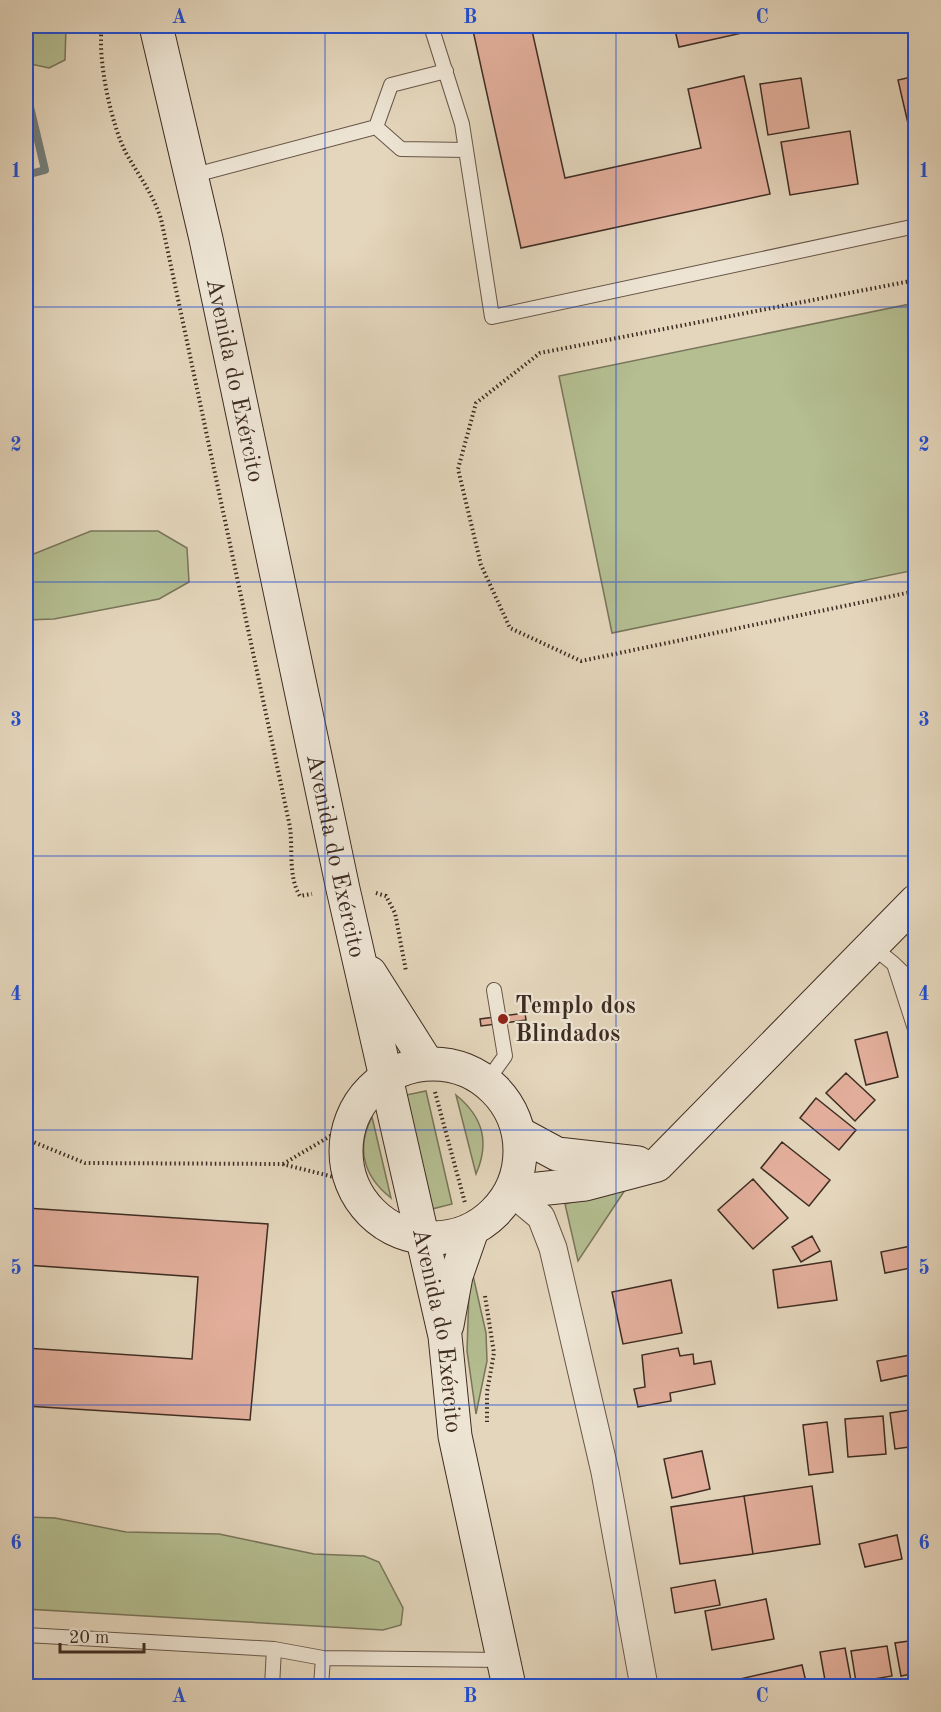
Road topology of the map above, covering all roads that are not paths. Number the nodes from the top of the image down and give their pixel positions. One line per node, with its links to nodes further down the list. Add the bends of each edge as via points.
1 (156, 26): 6 (street, Avenida do Exército)
2 (431, 26): 3 (lane)
3 (446, 71): 4 (lane, via 391,85); 5 (lane)
4 (376, 127): 5 (lane, via 401,149); 6 (lane)
5 (466, 150): 7 (lane, via 492,317)
6 (191, 176): 10 (street, Avenida do Exército)
7 (915, 226)
8 (915, 901): 9 (street)
9 (883, 956): 11 (lane); 13 (lane); 18 (street)
10 (360, 958): 14 (street); 15 (street, Avenida do Exército)
11 (915, 984)
12 (494, 990): 16 (lane, via 505,1056)
13 (915, 1032)
14 (427, 1063): 15 (street, via 405,1067); 16 (street, via 459,1067)
15 (386, 1077): 21 (street, Avenida do Exército); 21 (street, via 363,1098 349,1125 344,1153 350,1180 381,1225)
16 (487, 1081): 17 (street, via 508,1105)
17 (520, 1134): 18 (street, via 558,1154); 19 (street, via 520,1164)
18 (657, 1165): 19 (street, via 585,1184)
19 (512, 1192): 20 (street, via 495,1214); 29 (street, via 541,1217 553,1248 605,1472)
20 (472, 1230): 21 (street, via 444,1238); 22 (street, via 456,1276)
21 (421, 1235): 22 (street, Avenida do Exército)
22 (445, 1336): 26 (street, Avenida do Exército, via 454,1436)
23 (26, 1635): 24 (lane)
24 (274, 1649): 25 (lane); 27 (lane)
25 (323, 1658): 26 (lane); 28 (lane)
26 (505, 1673)
27 (272, 1686)
28 (321, 1686)
29 (644, 1686)

